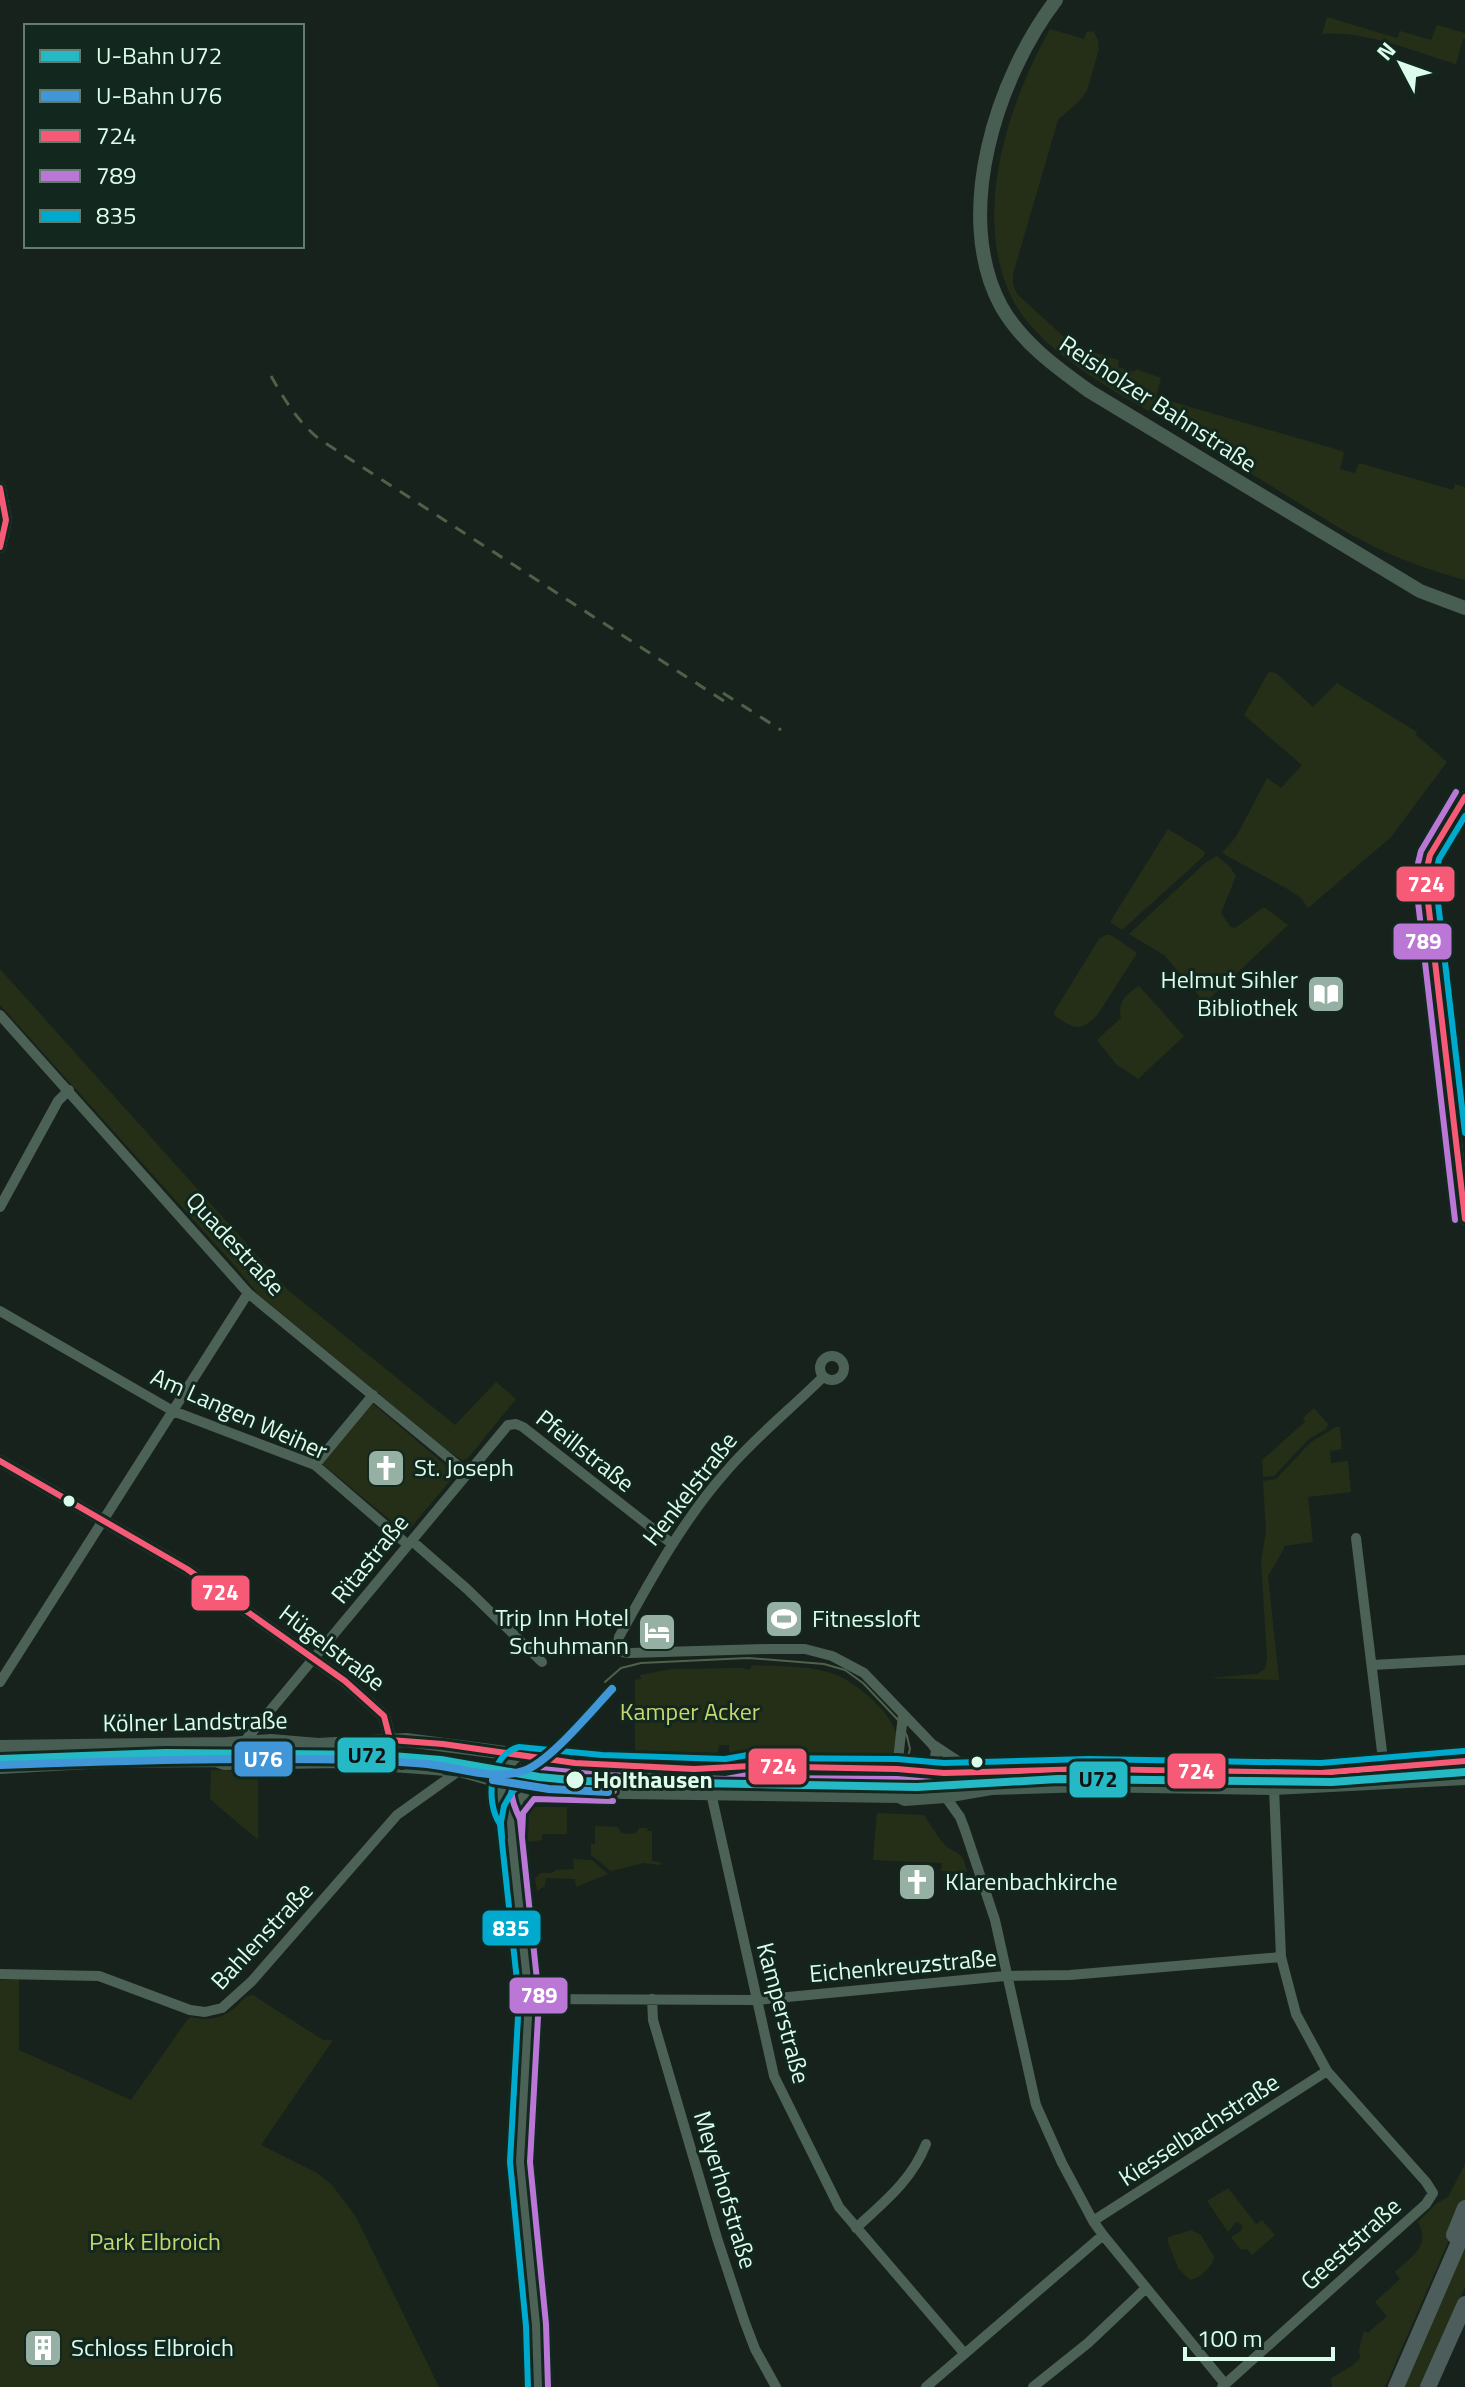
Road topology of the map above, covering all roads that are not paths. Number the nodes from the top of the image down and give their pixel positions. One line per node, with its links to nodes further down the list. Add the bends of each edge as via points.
1 (1056, 0): 4 (main road, Reisholzer Bahnstraße, via 1003,95 987,156 984,260 1002,308 1039,352 1089,391 1420,591)
2 (0, 488): 3 (street, via 5,507)
3 (0, 547)
4 (1465, 608)
5 (1465, 797): 9 (street, via 1430,855 1425,876)
6 (0, 1015): 7 (street, Quadestraße)
7 (69, 1090): 8 (street); 10 (street, Quadestraße)
8 (0, 1207)
9 (1465, 1219)
10 (248, 1293): 13 (street, Quadestraße); 14 (street)
11 (0, 1311): 14 (street, Am Langen Weiher)
12 (823, 1377): 22 (street, Henkelstraße, via 730,1467)
13 (373, 1395): 17 (street); 18 (street, Quadestraße)
14 (173, 1411): 17 (street, Am Langen Weiher); 19 (street)
15 (511, 1424): 18 (street, Ritastraße); 22 (street, Pfeillstraße, via 523,1427)
16 (0, 1461): 19 (street, Hügelstraße)
17 (315, 1465): 21 (street, Am Langen Weiher)
18 (467, 1473): 21 (street, Ritastraße)
19 (104, 1520): 23 (street, Hügelstraße, via 187,1569); 27 (street)
20 (1356, 1538): 26 (street)
21 (410, 1543): 23 (street, Ritastraße); 25 (street, Am Langen Weiher, via 467,1589)
22 (671, 1543): 28 (street, Henkelstraße, via 617,1640 621,1652 818,1652 864,1673)
23 (314, 1659): 29 (street, Ritastraße); 30 (street, Hügelstraße, via 379,1710)
24 (1465, 1660): 26 (street)
25 (542, 1662)
26 (1372, 1665): 42 (street)
27 (0, 1682)
28 (903, 1715): 33 (street); 43 (street)
29 (261, 1722): 31 (street, via 261,1733); 32 (street, Ritastraße)
30 (390, 1740): 31 (main road, Kölner Landstraße, via 318,1745); 36 (main road, Kölner Landstraße); 40 (street, Hügelstraße, via 394,1754)
31 (271, 1741): 32 (main road, Kölner Landstraße)
32 (244, 1742): 35 (main road, Kölner Landstraße); 37 (main road, via 239,1754)
33 (932, 1744): 45 (street, via 935,1757); 46 (street)
34 (0, 1747): 35 (main road, Kölner Landstraße)
35 (19, 1747): 39 (main road)
36 (522, 1756): 41 (main road, Kölner Landstraße, via 601,1765); 49 (street, via 512,1761)
37 (216, 1760): 39 (main road, Kölner Landstraße); 40 (main road, Kölner Landstraße)
38 (1465, 1761): 42 (main road, Kölner Landstraße)
39 (1, 1762)
40 (412, 1768): 44 (main road, Kölner Landstraße); 54 (street, via 429,1779)
41 (760, 1768): 43 (main road, Kölner Landstraße); 53 (main road, via 741,1779)
42 (1384, 1768): 47 (main road, Kölner Landstraße)
43 (897, 1769): 45 (main road, Kölner Landstraße)
44 (460, 1770): 49 (main road, Kölner Landstraße); 54 (street, Bahlenstraße)
45 (928, 1771): 46 (main road, Kölner Landstraße); 55 (street, via 915,1789)
46 (975, 1772): 47 (main road, Kölner Landstraße)
47 (1261, 1773): 50 (street)
48 (1465, 1778): 50 (main road, Kölner Landstraße)
49 (503, 1783): 51 (main road, Kölner Landstraße); 57 (street, via 504,1813)
50 (1274, 1788): 56 (main road, Kölner Landstraße, via 1087,1785 991,1788); 58 (street)
51 (531, 1789): 52 (main road, Kölner Landstraße); 57 (street, via 519,1797)
52 (711, 1793): 53 (main road, Kölner Landstraße); 63 (street, Kamperstraße)
53 (750, 1794): 55 (main road, Kölner Landstraße)
54 (423, 1796): 59 (street, Bahlenstraße, via 397,1815 252,1981 217,2011 190,2010 99,1976)
55 (899, 1796): 56 (main road, Kölner Landstraße)
56 (945, 1796): 60 (street, via 960,1817 974,1854 995,1920)
57 (510, 1820): 61 (street)
58 (1281, 1957): 60 (street, Eichenkreuzstraße); 64 (street, via 1296,2014)
59 (0, 1974)
60 (1005, 1976): 63 (street, Eichenkreuzstraße); 67 (street, via 1036,2105)
61 (529, 1999): 62 (street, Eichenkreuzstraße); 76 (street, via 520,2162)
62 (652, 1999): 63 (street, Eichenkreuzstraße); 77 (street, Meyerhofstraße, via 653,2020 720,2247 755,2349)
63 (757, 2000): 68 (street, Kamperstraße, via 774,2076 832,2196)
64 (1327, 2071): 67 (street, Kiesselbachstraße); 75 (street, Geeststraße, via 1433,2193)
65 (926, 2144): 68 (street, via 906,2180)
66 (1465, 2208): 71 (highway)
67 (1093, 2221): 70 (street)
68 (856, 2228): 74 (street, Kamperstraße)
69 (1465, 2228): 71 (highway)
70 (1103, 2235): 72 (street); 74 (street)
71 (1451, 2260): 80 (highway)
72 (1145, 2289): 75 (street); 79 (street)
73 (1465, 2304): 81 (highway)
74 (964, 2353): 78 (street)
75 (1224, 2385)
76 (538, 2387)
77 (776, 2387)
78 (926, 2387)
79 (1033, 2387)
80 (1396, 2387)
81 (1428, 2387)

